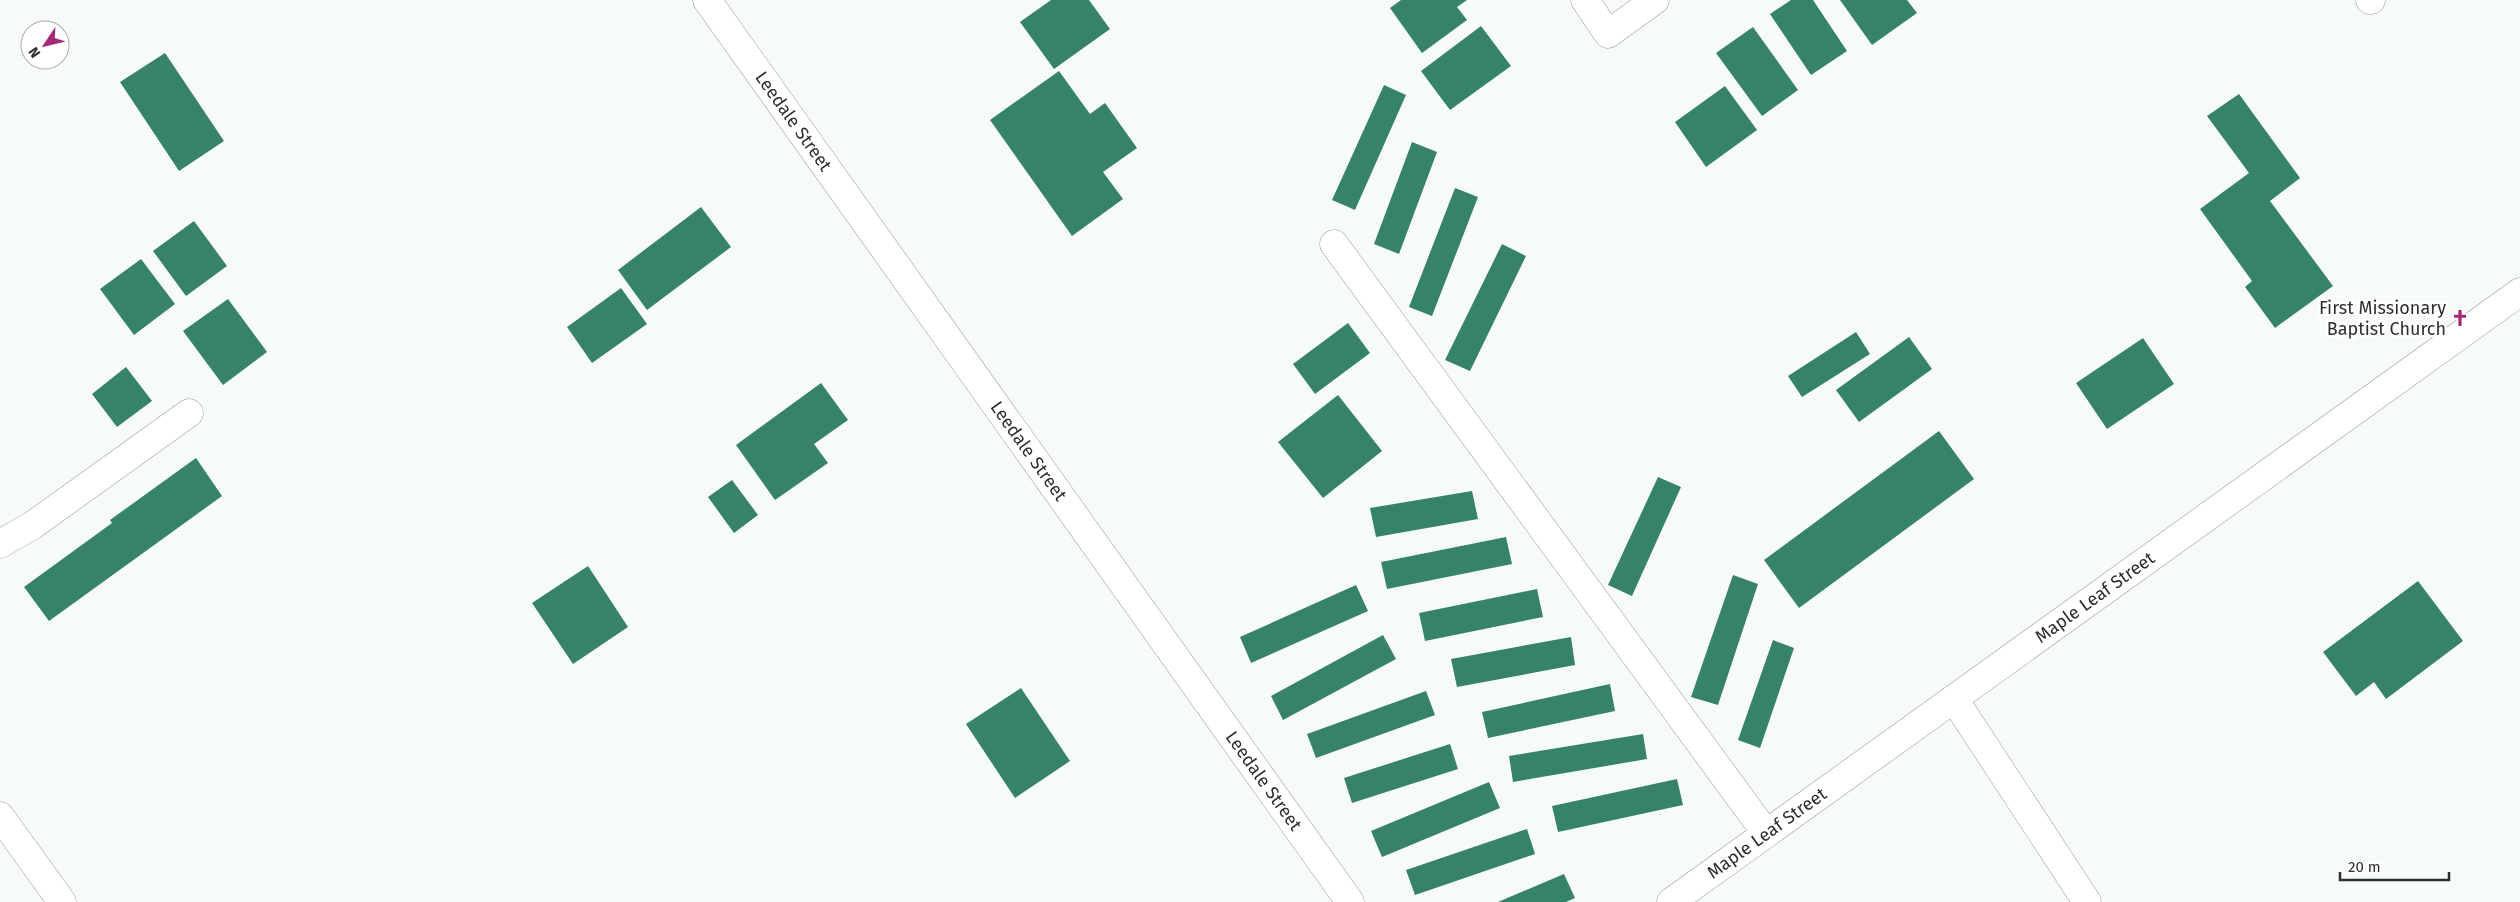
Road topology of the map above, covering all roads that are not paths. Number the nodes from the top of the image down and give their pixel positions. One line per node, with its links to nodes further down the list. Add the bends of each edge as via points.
1 (707, 0): 12 (street, Leedale Street)
2 (1585, 0): 3 (street, via 1608,34)
3 (1655, 0)
4 (1334, 244): 10 (street)
5 (2520, 292): 8 (street, Maple Leaf Street)
6 (189, 413): 7 (street, via 33,525)
7 (0, 544)
8 (1954, 699): 10 (street, Maple Leaf Street); 14 (street)
9 (0, 816): 11 (street)
10 (1766, 834): 13 (street, Maple Leaf Street)
11 (62, 902)
12 (1350, 902)
13 (1671, 902)
14 (2087, 902)

